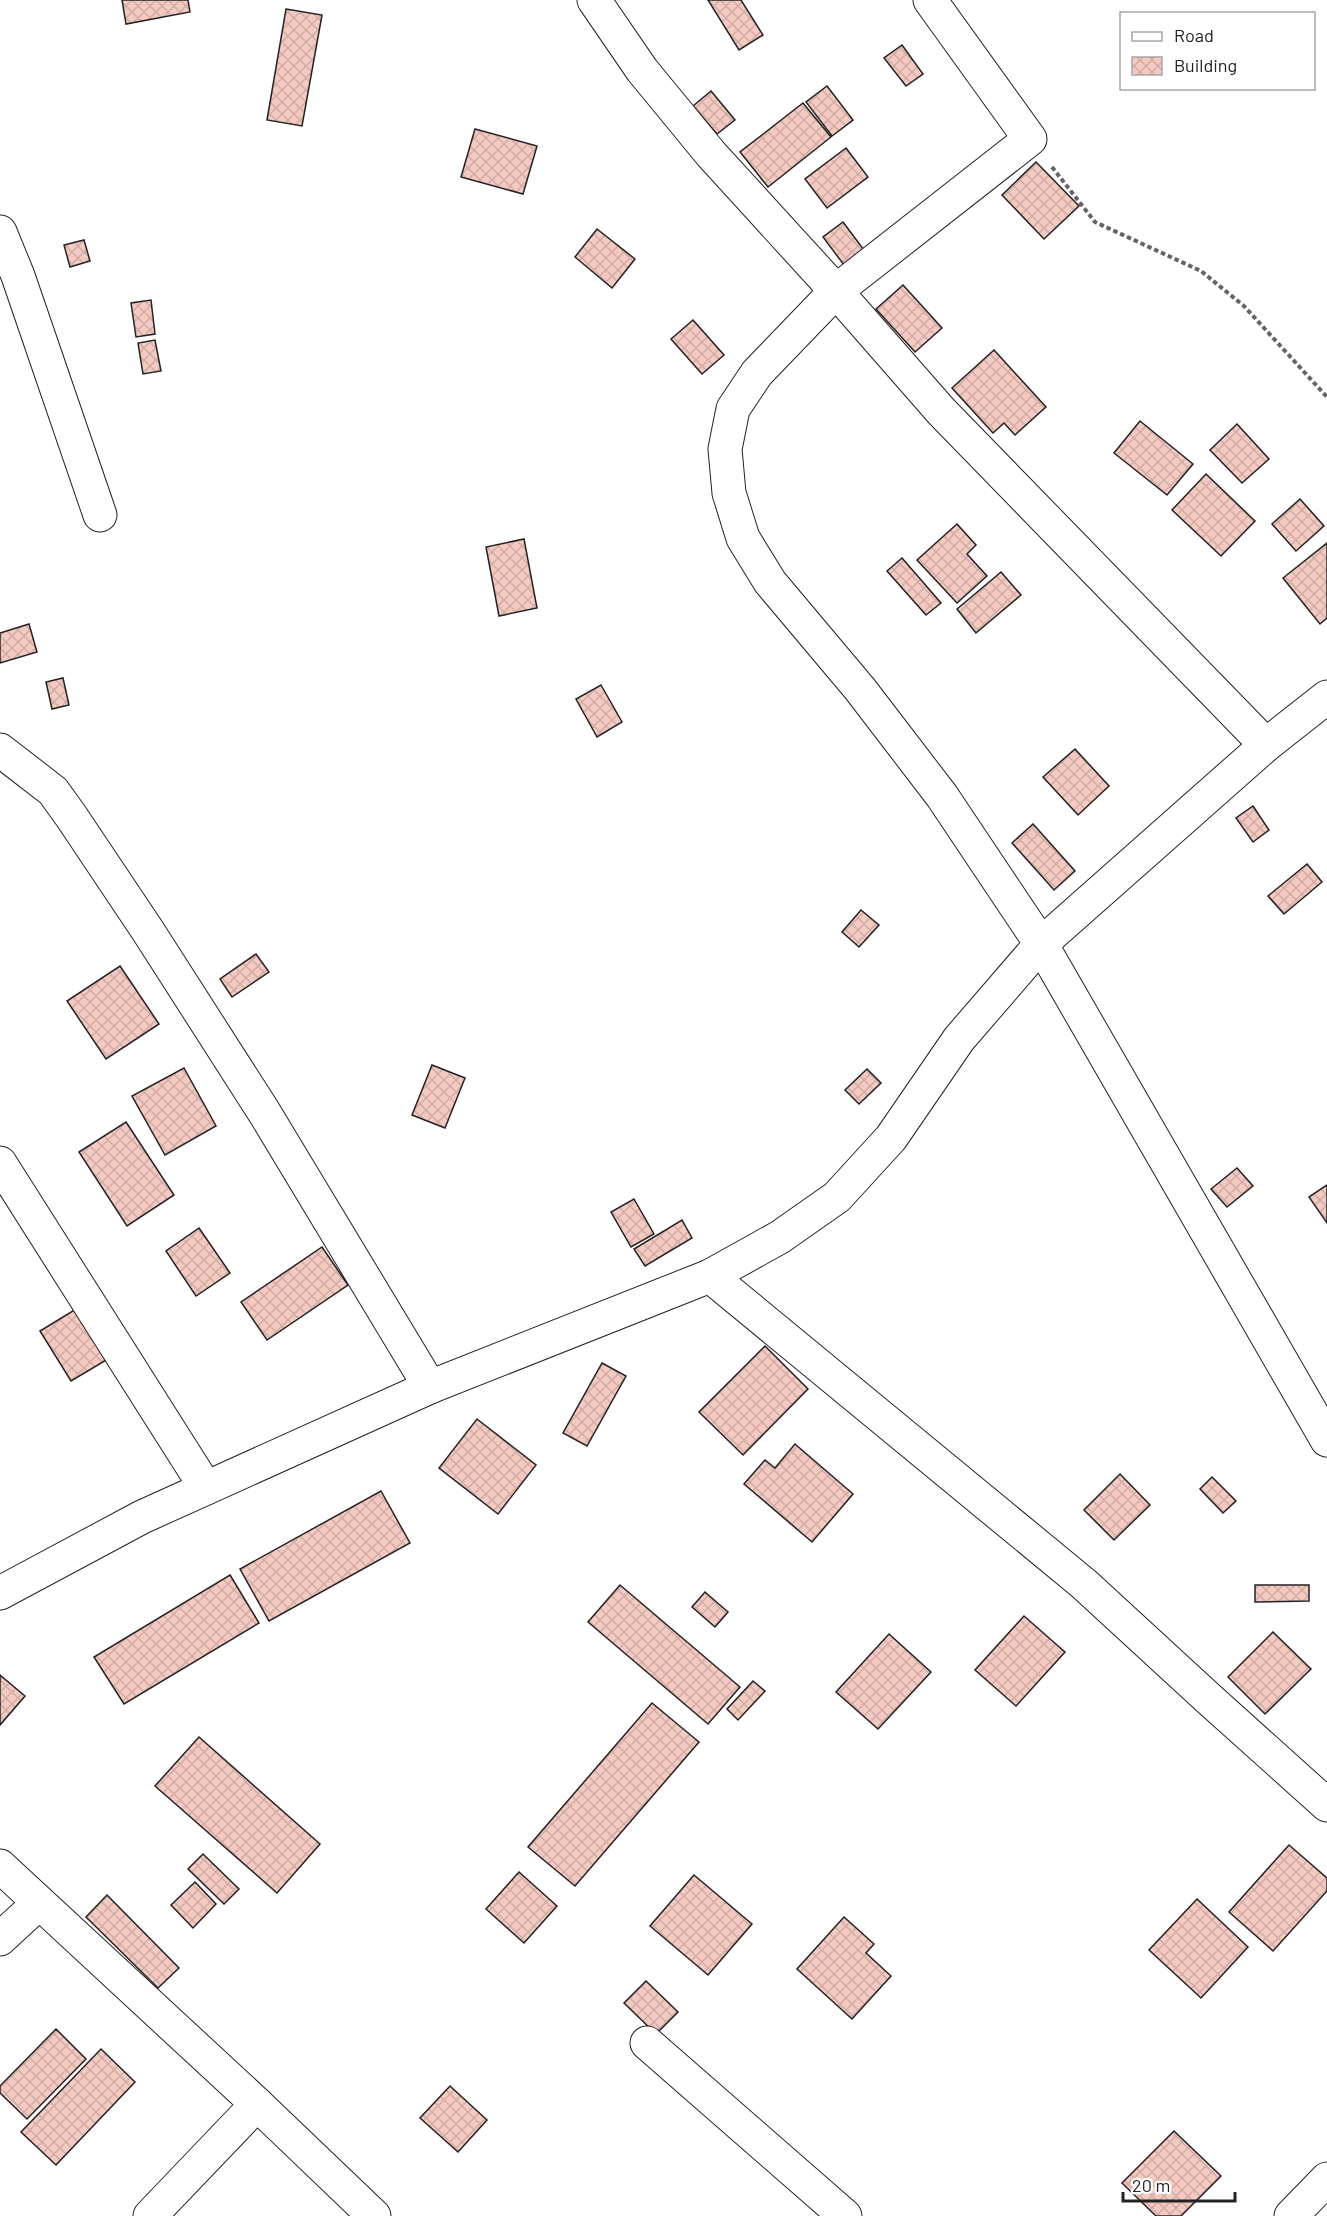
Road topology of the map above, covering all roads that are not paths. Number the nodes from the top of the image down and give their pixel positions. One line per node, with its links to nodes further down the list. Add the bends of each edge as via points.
1 (594, 0): 4 (street, via 642,70 711,154)
2 (930, 0): 4 (street, via 1029,139)
3 (0, 232): 5 (street)
4 (836, 291): 7 (street, via 941,411); 9 (street, via 757,373 733,409 725,449 729,493 742,538 770,582 860,689 942,796)
5 (100, 515)
6 (1327, 697): 7 (street)
7 (1266, 745): 9 (street)
8 (0, 750): 12 (street, via 53,791 90,844 264,1112)
9 (1041, 944): 11 (street, via 959,1039 891,1138 837,1197 780,1237); 13 (street)
10 (0, 1163): 14 (street)
11 (710, 1276): 12 (street); 16 (street, via 1084,1584)
12 (430, 1387): 14 (street)
13 (1327, 1438)
14 (206, 1488): 15 (street, via 142,1517)
15 (0, 1593)
16 (1327, 1805)
17 (0, 1866): 18 (street)
18 (39, 1902): 19 (street); 21 (street)
19 (0, 1939)
20 (647, 2043): 25 (street)
21 (257, 2104): 23 (street); 24 (street)
22 (1326, 2183): 26 (street)
23 (150, 2216)
24 (374, 2216)
25 (844, 2216)
26 (1291, 2216)

